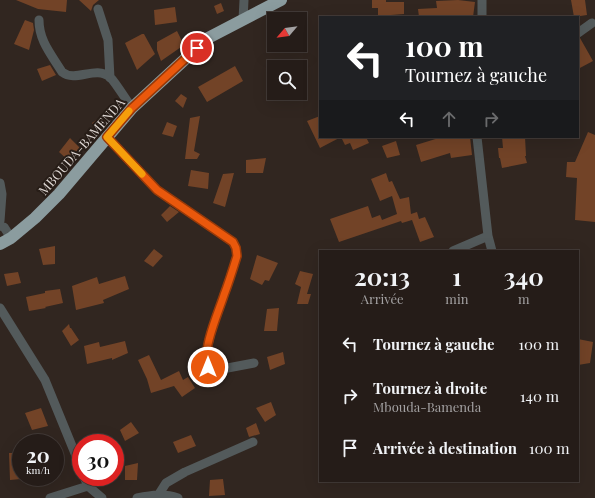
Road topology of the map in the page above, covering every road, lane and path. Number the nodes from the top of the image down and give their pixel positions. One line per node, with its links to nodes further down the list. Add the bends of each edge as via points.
1 (244, 0): 7 (street)
2 (281, 0): 7 (highway, MBOUDA-BAMENDA)
3 (482, 0): 5 (street)
4 (98, 9): 10 (street, via 108,40)
5 (482, 16)
6 (39, 20): 10 (street, via 39,31 44,44 62,72 73,76 95,72)
7 (243, 20): 11 (highway, MBOUDA-BAMENDA, via 208,38)
8 (592, 24): 9 (street)
9 (579, 32)
10 (110, 78): 11 (street)
11 (132, 108): 12 (highway, MBOUDA-BAMENDA)
12 (107, 137): 18 (highway, MBOUDA-BAMENDA, via 59,194); 23 (street, via 157,190 233,242 237,256 214,322 206,364 217,370)
13 (477, 138): 17 (street)
14 (0, 183): 15 (street)
15 (0, 221)
16 (0, 226): 18 (street, via 4,227)
17 (488, 236): 20 (street); 21 (street)
18 (11, 238): 19 (highway, MBOUDA-BAMENDA)
19 (0, 244)
20 (455, 250)
21 (492, 250)
22 (0, 308): 25 (street, via 45,380)
23 (254, 363)
24 (253, 442): 27 (street, via 185,472 166,483)
25 (72, 446)
26 (88, 486): 28 (street); 29 (street)
27 (159, 494): 30 (street); 31 (street)
28 (50, 498)
29 (102, 498)
30 (137, 498)
31 (178, 498)

